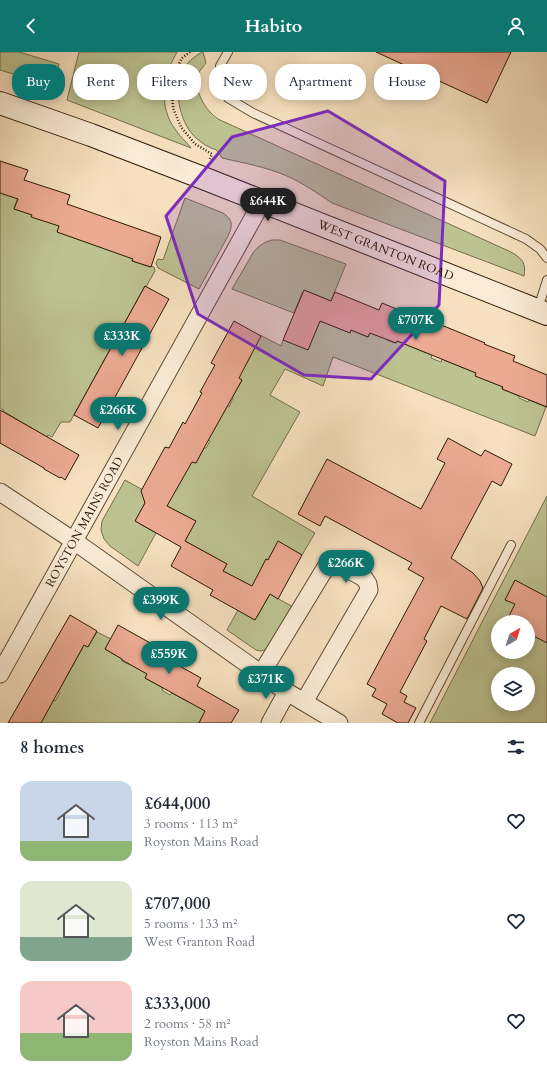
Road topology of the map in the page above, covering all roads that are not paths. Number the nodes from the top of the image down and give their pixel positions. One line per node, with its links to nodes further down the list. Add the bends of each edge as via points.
1 (228, 52): 4 (lane, via 220,66 220,82 228,98 253,113 526,239)
2 (0, 103): 3 (street, WEST GRANTON ROAD, via 91,135)
3 (262, 202): 6 (street, WEST GRANTON ROAD); 8 (street, ROYSTON MAINS ROAD)
4 (547, 258)
5 (547, 280): 6 (lane)
6 (542, 312)
7 (0, 492): 8 (street)
8 (74, 541): 10 (street, ROYSTON MAINS ROAD); 11 (street)
9 (510, 545): 16 (lane)
10 (0, 674)
11 (261, 674): 12 (street); 13 (street, via 326,567 338,564 364,578 369,590)
12 (287, 692): 13 (street); 14 (street)
13 (304, 702): 15 (street)
14 (270, 723)
15 (339, 723)
16 (419, 723)

